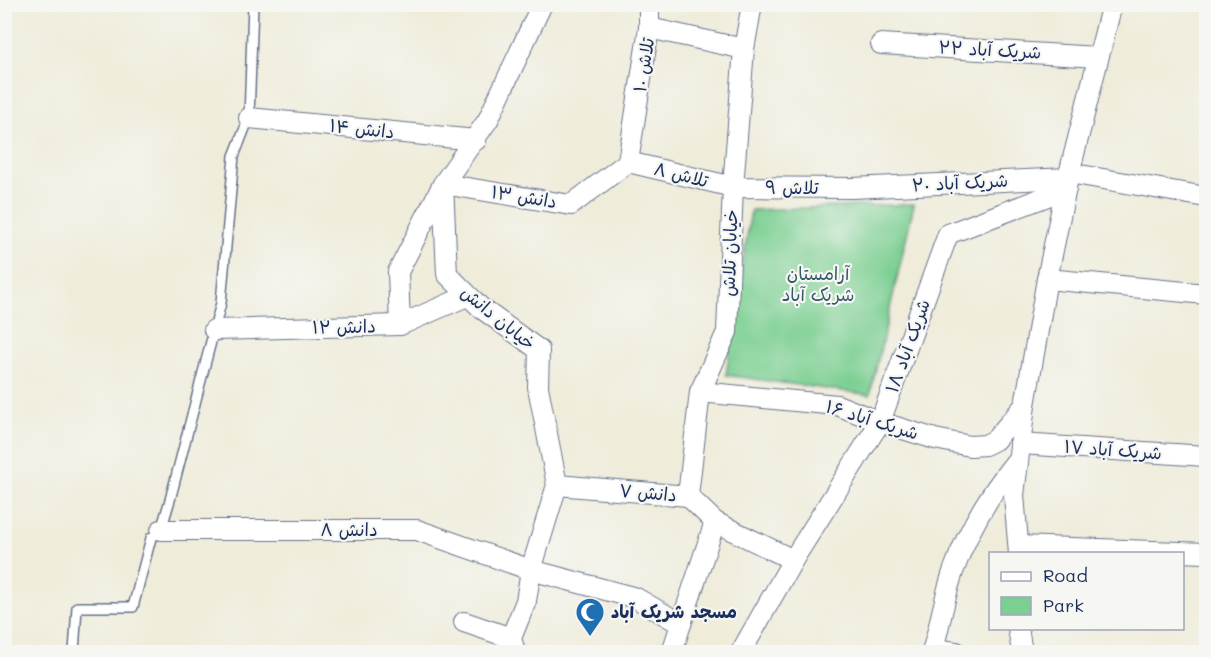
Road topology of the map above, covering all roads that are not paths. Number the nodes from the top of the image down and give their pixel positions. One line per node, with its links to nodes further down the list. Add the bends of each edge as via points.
1 (253, 4): 10 (lane)
2 (542, 4): 11 (street)
3 (649, 4): 6 (street)
4 (752, 4): 8 (street, خیابان تلاش)
5 (1112, 4): 9 (street)
6 (649, 28): 8 (street, تلاش ۱۰); 12 (street, تلاش ۱۰)
7 (881, 44): 9 (street, شریک آباد ۲۲)
8 (744, 49): 15 (street, خیابان تلاش)
9 (1098, 57): 13 (street)
10 (249, 118): 11 (street, دانش ۱۴); 22 (lane, via 234,156 221,303)
11 (476, 140): 14 (street)
12 (628, 162): 14 (street, دانش ۱۳, via 571,205); 15 (street, تلاش ۸)
13 (1067, 180): 16 (street, شریک آباد ۲۰); 17 (street, شریک آباد ۲۰); 18 (street); 25 (street, شریک آباد ۱۸, via 948,234)
14 (443, 184): 20 (street, خیابان دانش, via 447,274); 21 (street, via 398,272)
15 (733, 188): 16 (street, تلاش ۹); 23 (street, خیابان تلاش, via 727,332)
16 (852, 188)
17 (1206, 197)
18 (1047, 279): 19 (street); 24 (street)
19 (1206, 294)
20 (467, 296): 21 (street, دانش ۱۲); 28 (street, خیابان دانش, via 539,350 538,387)
21 (400, 325): 22 (street, دانش ۱۲)
22 (214, 330): 31 (lane)
23 (700, 392): 25 (street, شریک آباد ۱۶, via 837,405); 29 (street, خیابان تلاش)
24 (1025, 405): 25 (street, شریک آباد ۱۶, via 995,440 985,445 935,439); 26 (street)
25 (880, 422): 36 (street, شریک آباد ۱۸)
26 (1019, 451): 27 (street, شریک آباد ۱۷); 32 (street, via 1014,495); 42 (street, via 967,539 953,573)
27 (1206, 456)
28 (557, 485): 29 (street, دانش ۷); 37 (street, خیابان دانش)
29 (688, 496): 30 (street, دانش ۷)
30 (715, 522): 36 (street, دانش ۷); 39 (street)
31 (161, 530): 37 (street, دانش ۸, via 417,530); 43 (lane, via 151,538 133,607 77,607)
32 (1018, 550): 33 (street)
33 (1143, 552)
34 (1184, 553): 35 (street)
35 (1206, 553)
36 (793, 560): 45 (street, شریک آباد ۱۸)
37 (531, 570): 39 (street, دانش ۸, via 636,598); 41 (street, خیابان دانش)
38 (464, 622): 41 (street)
39 (681, 624): 44 (street)
40 (1018, 630): 47 (street)
41 (513, 645)
42 (933, 651): 46 (street)
43 (74, 652)
44 (672, 652)
45 (741, 652)
46 (956, 652)
47 (1022, 652)

